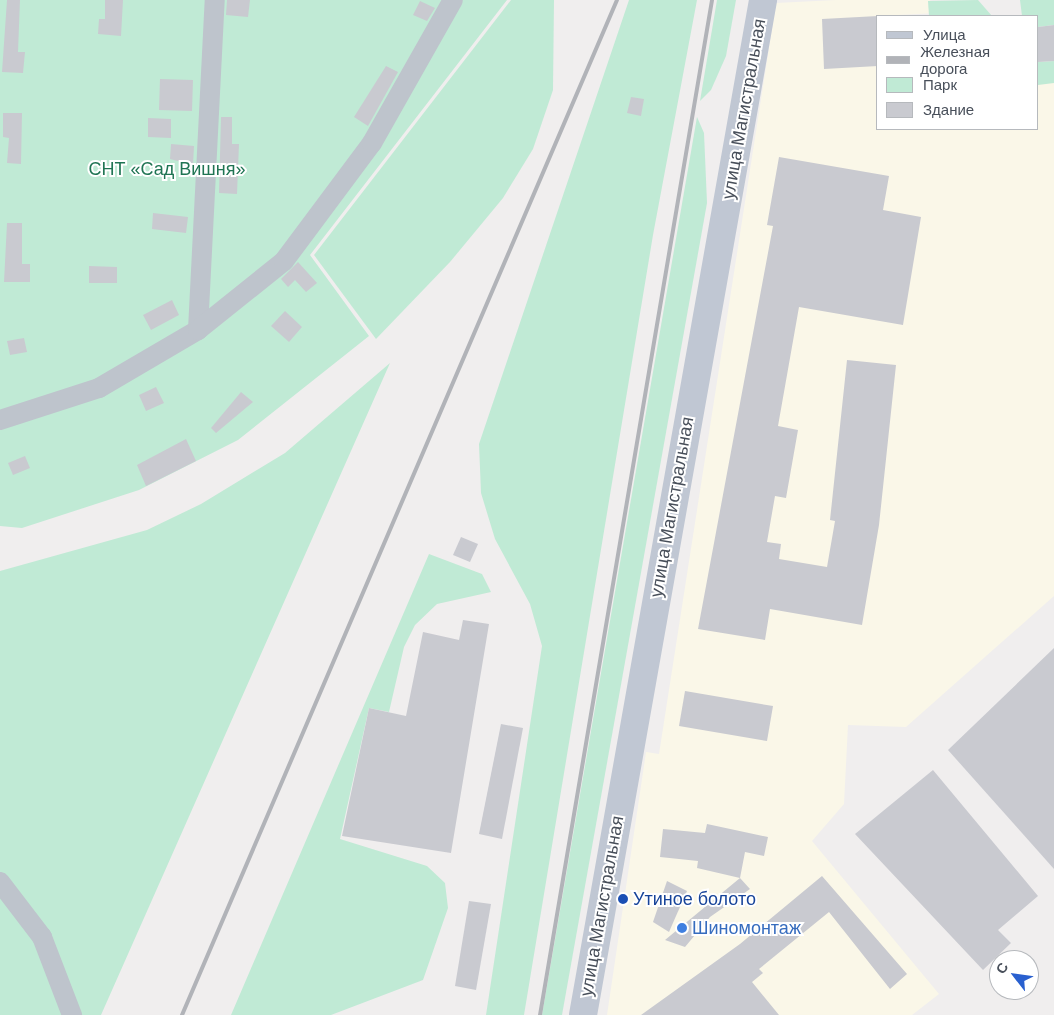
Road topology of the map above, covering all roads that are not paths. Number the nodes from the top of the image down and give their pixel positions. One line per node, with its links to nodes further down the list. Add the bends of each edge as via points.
1 (215, 0): 4 (street)
2 (453, 0): 4 (street, via 372,143 284,261)
3 (763, 0): 8 (main road, улица Магистральная)
4 (198, 330): 5 (street, via 99,388)
5 (0, 420)
6 (0, 882): 7 (street, via 42,937)
7 (72, 1015)
8 (583, 1015)

